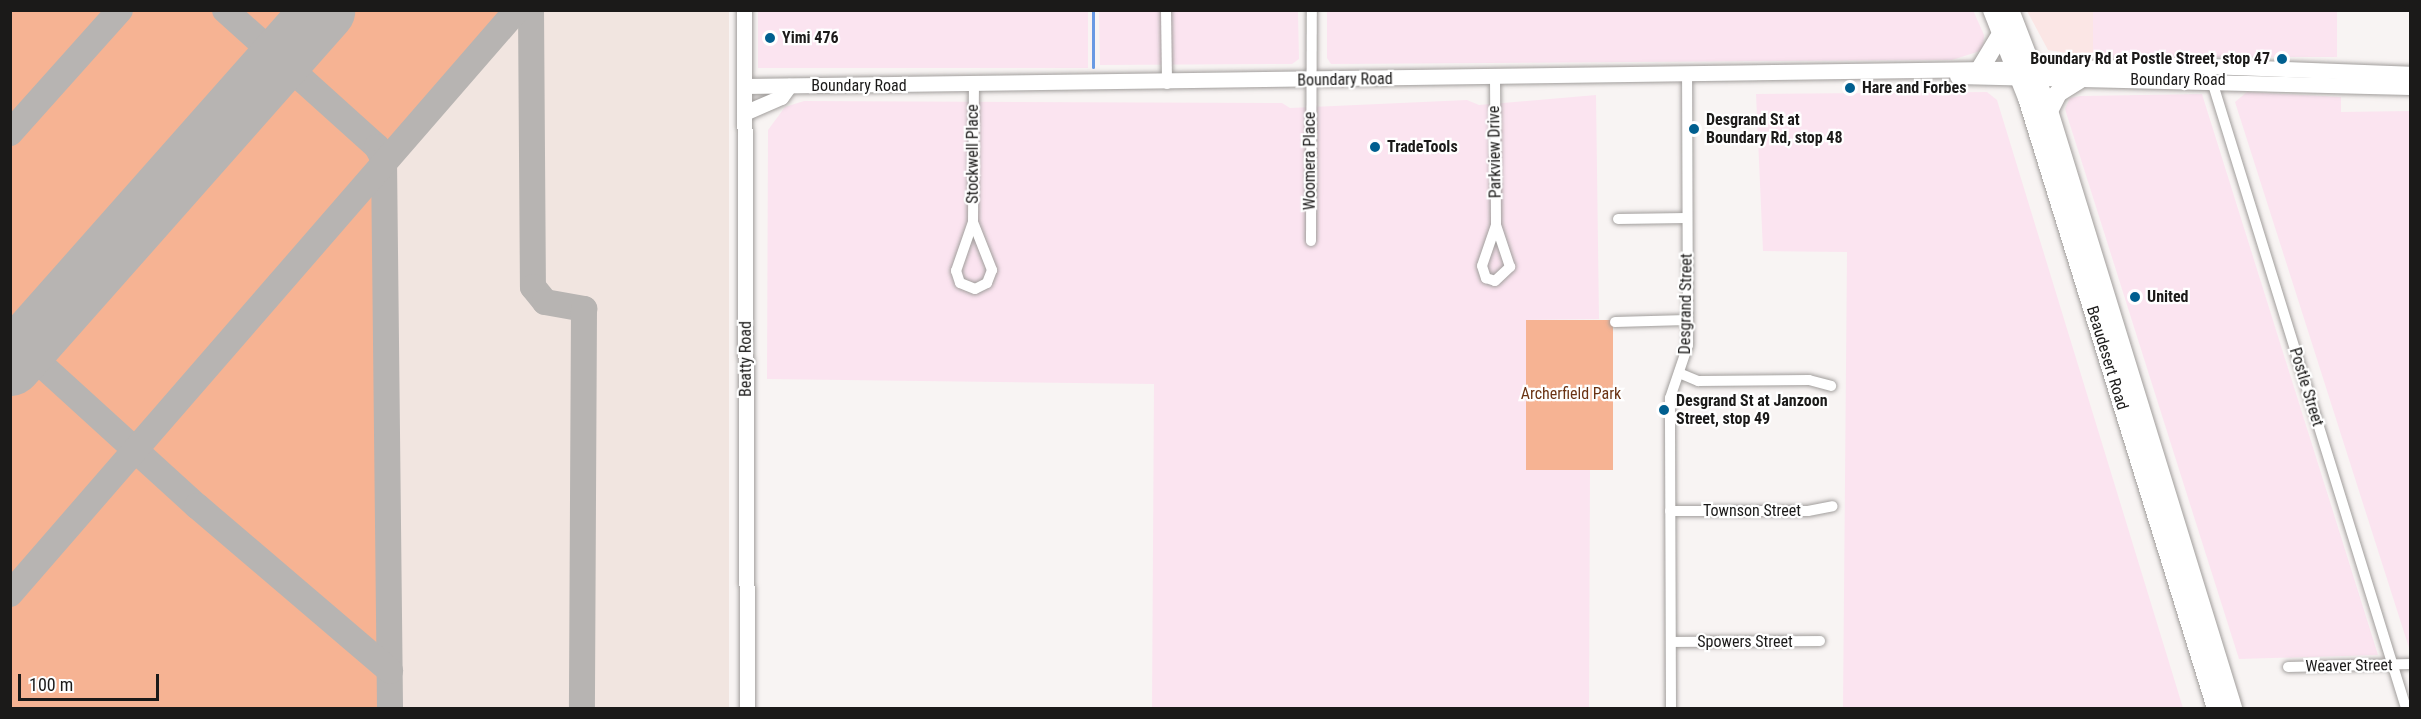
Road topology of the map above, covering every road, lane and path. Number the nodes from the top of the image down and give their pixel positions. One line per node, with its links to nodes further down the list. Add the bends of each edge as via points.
1 (744, 10): 17 (main road, Beatty Road)
2 (1166, 10): 16 (street)
3 (1312, 10): 15 (street, Woomera Place)
4 (1992, 10): 6 (highway, Beaudesert Road)
5 (2010, 10): 11 (highway, Beaudesert Road)
6 (2001, 34): 7 (highway); 11 (highway, Beaudesert Road)
7 (1980, 69): 9 (main road, Boundary Road); 11 (main road, Boundary Road)
8 (2209, 73): 10 (main road, Boundary Road); 11 (main road, Boundary Road); 14 (main road, Boundary Road); 20 (main road, Boundary Road); 37 (street, Postle Street)
9 (1946, 74): 11 (main road, Boundary Road); 12 (main road, Boundary Road)
10 (2410, 74)
11 (2027, 75): 14 (main road, Boundary Road); 21 (highway, Beaudesert Road); 39 (highway, Beaudesert Road)
12 (1687, 77): 13 (main road, Boundary Road); 23 (street, Desgrand Street)
13 (1494, 78): 15 (main road, Boundary Road); 26 (street, Parkview Drive)
14 (2079, 80): 21 (highway, via 2058,93)
15 (1311, 81): 16 (main road, Boundary Road); 27 (street, Woomera Place)
16 (1167, 84): 19 (main road, Boundary Road)
17 (744, 86): 18 (main road, Boundary Road); 22 (main road, Beatty Road)
18 (789, 86): 19 (main road, Boundary Road); 22 (main road, via 781,97)
19 (974, 86): 25 (street, Stockwell Place)
20 (2410, 87)
21 (2049, 111): 44 (highway, Beaudesert Road)
22 (744, 113): 40 (main road, Beatty Road)
23 (1687, 218): 24 (street); 28 (street, Desgrand Street)
24 (1618, 219)
25 (973, 222): 25 (street, Stockwell Place, via 992,270 987,283 975,289 960,283 956,271)
26 (1496, 225): 26 (street, Parkview Drive, via 1510,267 1495,281 1486,278 1482,266)
27 (1311, 241)
28 (1687, 320): 29 (street); 30 (street, Desgrand Street, via 1688,353)
29 (1615, 322)
30 (1679, 373): 31 (street, via 1698,381 1809,380); 33 (street, Desgrand Street, via 1670,398)
31 (1831, 387)
32 (1833, 506): 33 (street, Townson Street, via 1808,511)
33 (1670, 511): 35 (street, Desgrand Street)
34 (1820, 641): 35 (street, Spowers Street)
35 (1671, 642): 41 (street, Desgrand Street)
36 (2410, 664): 37 (street, Weaver Street)
37 (2394, 666): 38 (street, Weaver Street); 45 (street, Postle Street)
38 (2288, 667)
39 (2207, 682): 42 (highway); 43 (highway, Beaudesert Road)
40 (747, 704)
41 (1671, 708)
42 (2200, 708)
43 (2216, 708)
44 (2234, 708)
45 (2406, 708)

